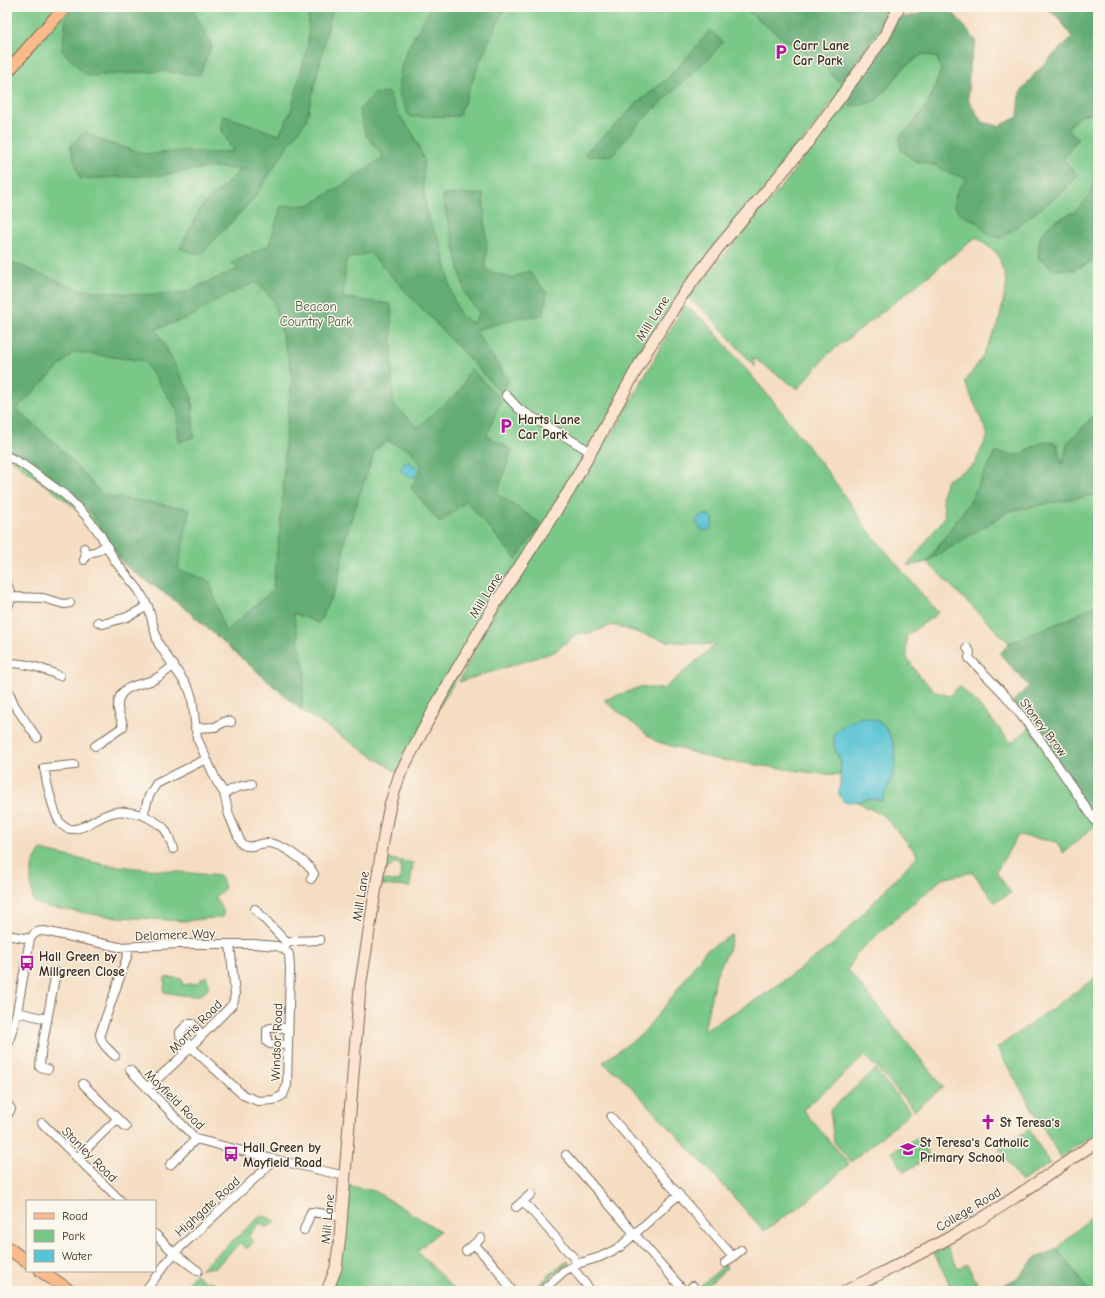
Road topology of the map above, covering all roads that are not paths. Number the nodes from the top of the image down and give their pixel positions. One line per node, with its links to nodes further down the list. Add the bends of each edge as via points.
1 (65, 7): 3 (main road)
2 (899, 7): 5 (street, Mill Lane, via 884,37 807,143 718,248 681,297 648,349)
3 (7, 72)
4 (506, 395): 5 (street, via 519,409)
5 (591, 452): 62 (street, Mill Lane, via 561,504 495,604 439,700 400,774 385,830 362,975)
6 (7, 456): 7 (street, via 64,495 86,516)
7 (107, 545): 8 (street); 12 (street, via 115,561)
8 (85, 554)
9 (7, 584): 10 (street)
10 (12, 597): 11 (street, via 44,598); 13 (street)
11 (66, 606)
12 (148, 606): 14 (street); 17 (street, via 158,642)
13 (7, 609)
14 (102, 626)
15 (967, 648): 29 (street, Stoney Brow, via 970,652 969,658 1005,695 1039,738)
16 (7, 663): 18 (street, via 22,663)
17 (174, 665): 21 (street, via 192,698); 23 (street, via 157,678 127,688 120,695 118,705 127,729)
18 (62, 677)
19 (7, 688): 22 (street, via 15,706)
20 (231, 722): 21 (street, via 226,721 215,727)
21 (195, 728): 24 (street)
22 (37, 738)
23 (96, 743)
24 (206, 759): 27 (street); 28 (street, via 156,784)
25 (74, 765): 28 (street, via 43,767 58,819 66,828 80,828 117,811)
26 (253, 784): 27 (street)
27 (224, 793): 31 (street, via 229,815 244,846 267,842 276,844 306,864)
28 (143, 815): 30 (street, via 164,827)
29 (1098, 825)
30 (173, 851)
31 (316, 876)
32 (254, 909): 37 (street)
33 (7, 935): 34 (street)
34 (30, 939): 38 (street, Delamere Way, via 38,931 44,931); 40 (street)
35 (320, 940): 37 (street, Delamere Way, via 294,941)
36 (230, 944): 37 (street, Delamere Way); 38 (street, Delamere Way, via 178,944); 43 (street, Morris Road, via 234,1000 232,1006)
37 (286, 946): 42 (street, Windsor Road, via 290,968)
38 (128, 948): 47 (street, via 100,1034 105,1046)
39 (56, 970): 41 (street)
40 (17, 1012): 41 (street); 46 (street)
41 (47, 1018): 48 (street, via 41,1053)
42 (288, 1028): 44 (street, Windsor Road); 44 (street, via 270,1028 266,1037 270,1044)
43 (202, 1035): 45 (street, Morris Road); 45 (street, via 192,1024 188,1024 180,1035)
44 (288, 1045): 45 (street, Windsor Road, via 287,1085 283,1095 274,1100 258,1101 243,1095)
45 (190, 1046): 51 (street, Morris Road)
46 (7, 1049)
47 (114, 1056)
48 (42, 1069)
49 (130, 1070): 51 (street, Mayfield Road)
50 (84, 1084): 53 (street)
51 (147, 1088): 56 (street, Mayfield Road)
52 (611, 1117): 64 (street)
53 (117, 1119): 55 (street); 59 (street)
54 (42, 1123): 59 (street, Stanley Road)
55 (126, 1127)
56 (196, 1139): 60 (street, Mayfield Road); 61 (street)
57 (1098, 1141): 91 (street, College Road, via 963,1230)
58 (566, 1155): 70 (street)
59 (76, 1158): 65 (street, Stanley Road)
60 (273, 1160): 62 (street, Mayfield Road); 77 (street, Highgate Road)
61 (170, 1165)
62 (345, 1176): 68 (street, Mill Lane)
63 (531, 1194): 66 (street)
64 (679, 1194): 70 (street); 78 (street)
65 (120, 1200)
66 (523, 1201): 67 (street); 81 (street, via 574,1257)
67 (516, 1206)
68 (341, 1216): 69 (street, via 312,1209); 87 (street, Mill Lane, via 337,1262)
69 (304, 1230)
70 (635, 1234): 81 (street, via 611,1253); 84 (street)
71 (156, 1235): 77 (street)
72 (481, 1238): 73 (street)
73 (474, 1244): 76 (street); 88 (street, via 497,1269)
74 (7, 1246): 79 (main road)
75 (741, 1250): 78 (street)
76 (466, 1251)
77 (174, 1253): 82 (street); 86 (street, Highgate Road)
78 (733, 1257): 80 (street)
79 (26, 1261)
80 (725, 1263)
81 (574, 1266): 89 (street, via 564,1271); 90 (street)
82 (198, 1271)
83 (42, 1272): 85 (main road)
84 (688, 1289)
85 (70, 1291)
86 (145, 1291)
87 (327, 1291)
88 (512, 1291)
89 (542, 1291)
90 (591, 1291)
91 (846, 1291)

